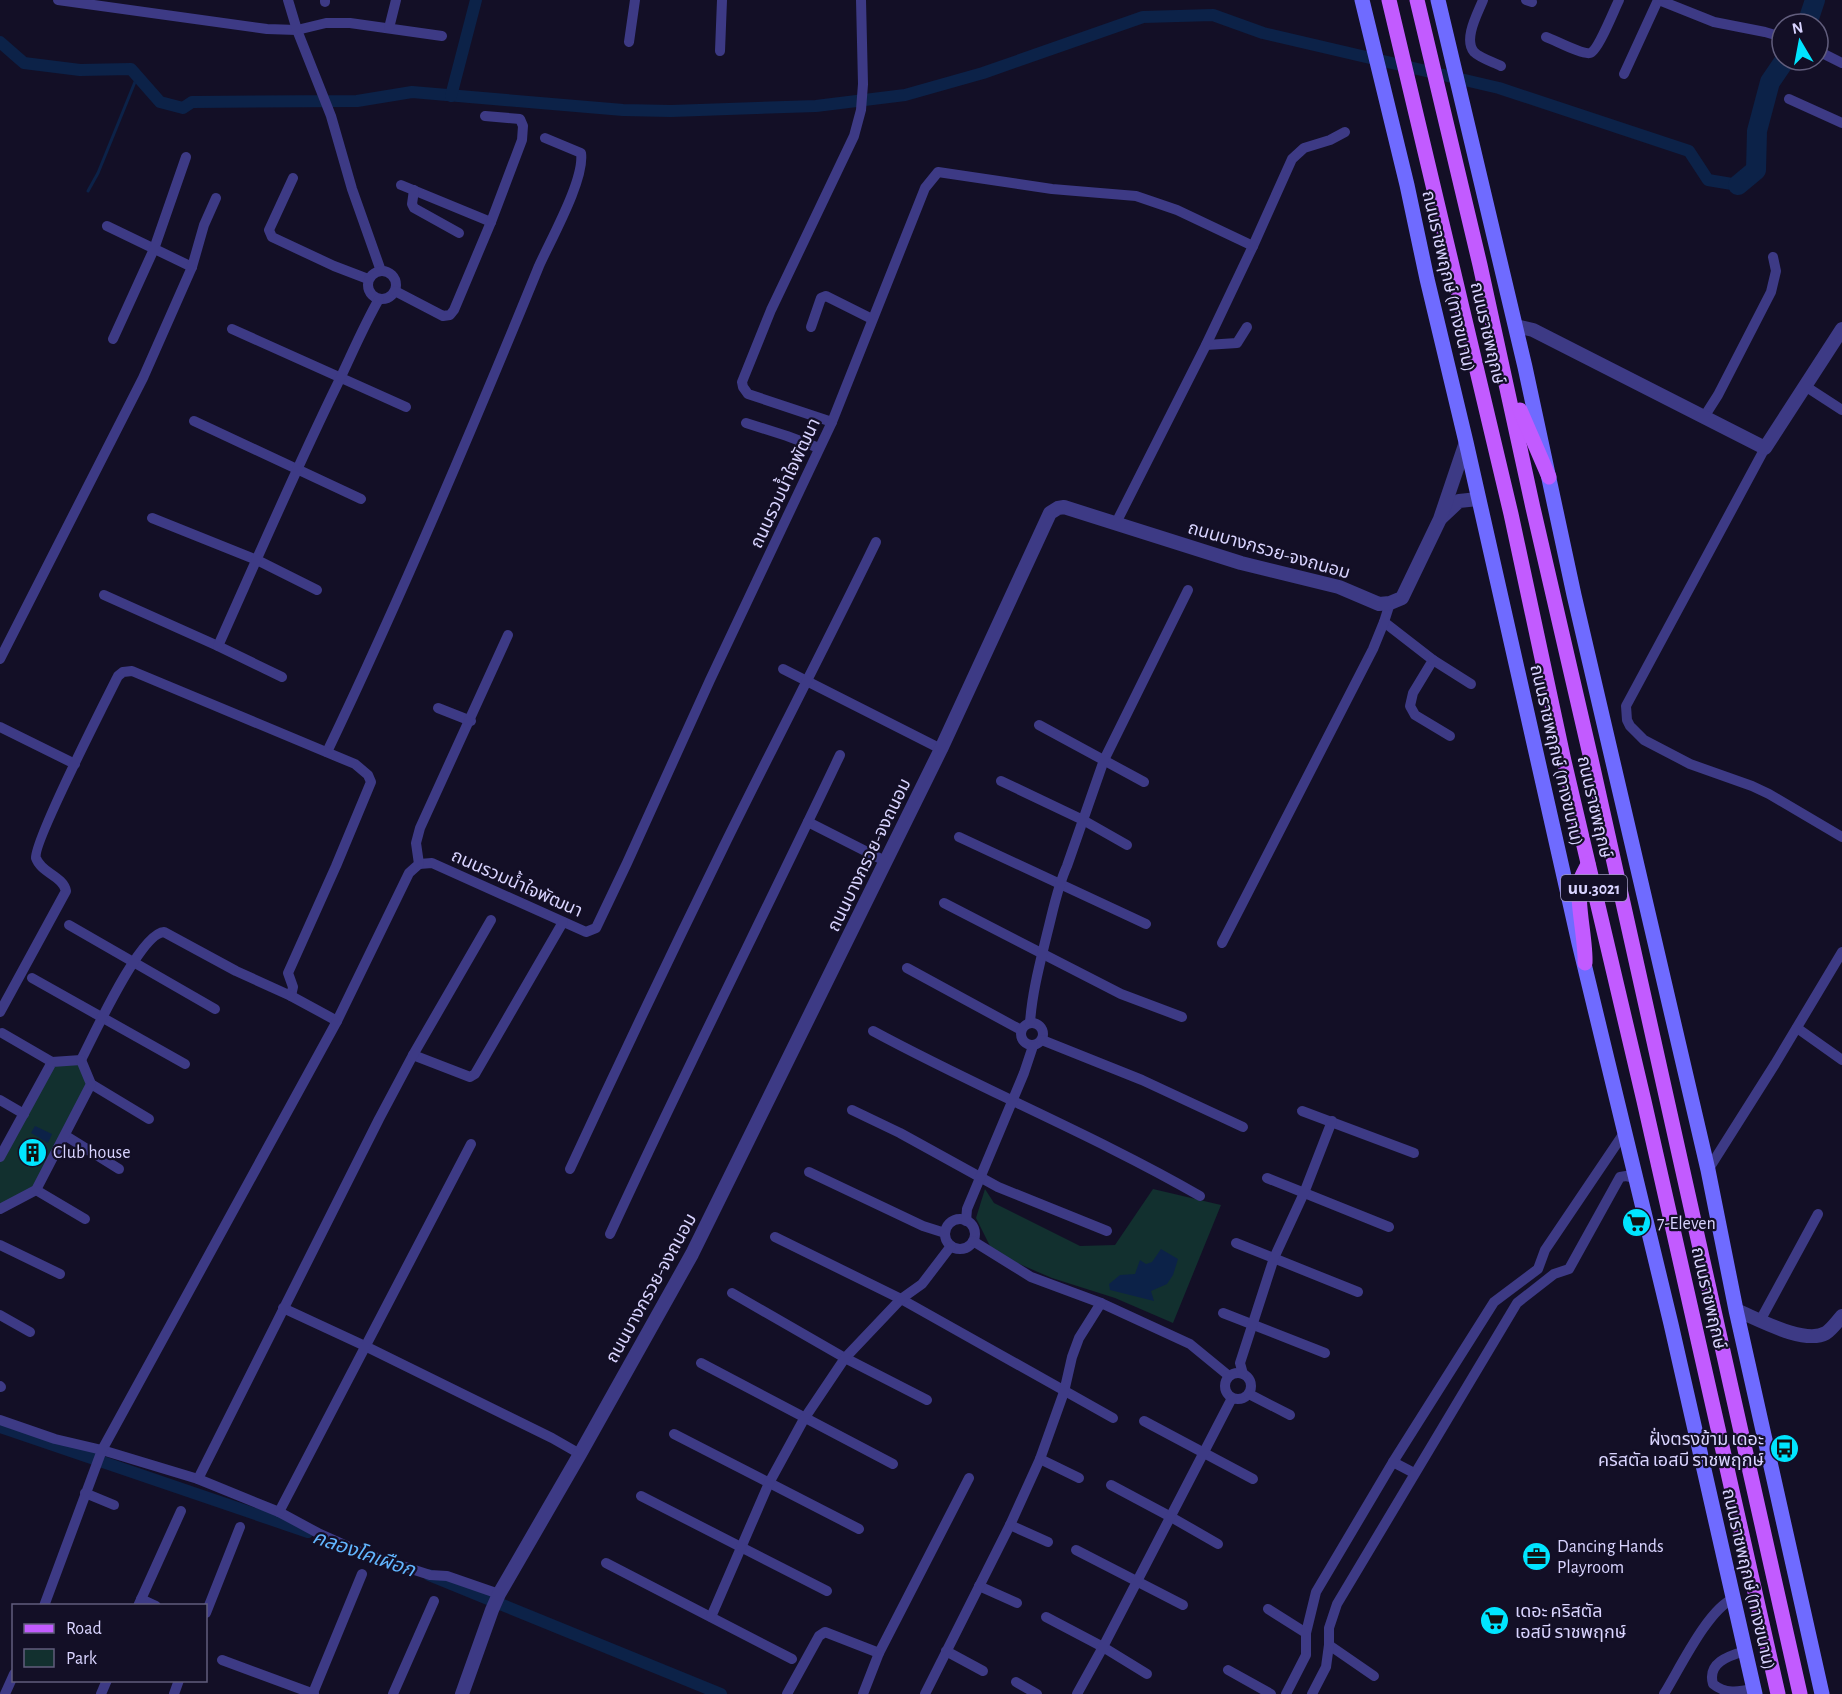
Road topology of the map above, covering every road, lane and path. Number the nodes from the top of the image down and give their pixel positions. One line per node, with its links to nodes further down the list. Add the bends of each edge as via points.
1 (58, 0): 15 (street)
2 (288, 0): 15 (street)
3 (396, 0): 14 (street)
4 (635, 0): 19 (street)
5 (722, 0): 20 (street)
6 (861, 0): 59 (street, via 863,84 854,136 771,310 742,382 748,394)
7 (1362, 0): 61 (main road, ถนนราชพฤกษ์ (ทางขนาน) / นบ.3021)
8 (1389, 0): 105 (main road, ถนนราชพฤกษ์ / นบ.3021, via 1511,514)
9 (1417, 0): 52 (main road, ถนนราชพฤกษ์ / นบ.3021)
10 (1438, 0): 45 (main road, นบ.3021)
11 (1483, 0): 21 (street, via 1471,46 1474,52)
12 (1618, 0): 18 (street, via 1591,53)
13 (1659, 0): 16 (street, via 1714,22); 22 (street)
14 (389, 28): 15 (street, via 350,23); 17 (street)
15 (297, 30): 40 (street, via 331,116)
16 (1770, 33)
17 (442, 36)
18 (1546, 37)
19 (629, 42)
20 (720, 51)
21 (1501, 66)
22 (1624, 74)
23 (1789, 99): 25 (street)
24 (485, 116): 33 (street, via 520,119 523,126 522,140)
25 (1842, 123)
26 (1346, 132): 36 (street, via 1304,148 1292,159)
27 (545, 138): 92 (street, via 581,153 576,184 376,649)
28 (186, 157): 37 (street)
29 (293, 178): 41 (street, via 269,230 272,237)
30 (401, 185): 31 (street)
31 (414, 190): 33 (street); 35 (street, via 414,208)
32 (216, 198): 39 (street)
33 (490, 222): 42 (street, via 450,315 443,316)
34 (106, 226): 37 (street)
35 (459, 232)
36 (1253, 246): 44 (street, ถนนรวมน้ำใจพัฒนา, via 1136,195 1052,189 938,172 925,188); 51 (street)
37 (154, 249): 39 (street); 50 (street)
38 (1773, 257): 57 (street, via 1776,271 1771,292)
39 (192, 267): 80 (street, via 139,388)
40 (381, 271): 41 (street); 42 (street, via 394,277)
41 (368, 279): 43 (street, via 370,292)
42 (395, 291): 43 (street, via 390,298)
43 (379, 299): 53 (street)
44 (872, 319): 46 (street, via 826,296 821,298); 59 (street, ถนนรวมน้ำใจพัฒนา)
45 (1516, 326): 57 (street, via 1533,330); 65 (main road, นบ.3021)
46 (811, 327)
47 (1247, 327): 51 (street, via 1237,343)
48 (232, 329): 53 (street)
49 (1842, 329): 54 (street)
50 (113, 339)
51 (1206, 345): 70 (street)
52 (1506, 377): 65 (main road); 274 (main road, ถนนราชพฤกษ์ / นบ.3021)
53 (340, 379): 55 (street); 64 (street)
54 (1805, 386): 56 (street); 63 (street)
55 (406, 407)
56 (1842, 410)
57 (1704, 417): 63 (street)
58 (194, 421): 64 (street)
59 (832, 422): 62 (street, ถนนรวมน้ำใจพัฒนา)
60 (746, 423): 62 (street)
61 (1466, 442): 67 (main road, ถนนราชพฤกษ์ (ทางขนาน) / นบ.3021); 69 (street)
62 (819, 448): 109 (street, ถนนรวมน้ำใจพัฒนา, via 596,928 586,932)
63 (1765, 448): 101 (street, via 1626,706 1627,720 1644,740 1690,764 1769,794)
64 (296, 469): 66 (street); 72 (street)
65 (1549, 477): 151 (main road, นบ.3021)
66 (361, 499)
67 (1478, 499): 69 (street, via 1459,501); 116 (main road, ถนนราชพฤกษ์ (ทางขนาน) / นบ.3021)
68 (152, 518): 72 (street)
69 (1440, 519): 76 (street, via 1401,598)
70 (1116, 523): 76 (street, ถนนบางกรวย-จงถนอม, via 1241,563 1339,587 1379,604); 91 (street, ถนนบางกรวย-จงถนอม, via 1064,507 1050,513)
71 (876, 542): 84 (street)
72 (256, 560): 73 (street); 79 (street)
73 (317, 590)
74 (1188, 590): 94 (street)
75 (104, 595): 79 (street)
76 (1390, 603): 77 (street)
77 (1384, 622): 81 (street); 112 (street)
78 (508, 635): 87 (street)
79 (218, 646): 83 (street)
80 (0, 659)
81 (1433, 660): 85 (street); 90 (street, via 1413,693 1410,706 1415,715)
82 (783, 669): 84 (street)
83 (282, 677)
84 (808, 681): 91 (street); 149 (street, via 679,938)
85 (1471, 684)
86 (438, 708): 87 (street)
87 (471, 721): 104 (street, via 420,828 416,843)
88 (1039, 724): 94 (street)
89 (0, 727): 95 (street)
90 (1450, 736)
91 (941, 749): 103 (street, ถนนบางกรวย-จงถนอม)
92 (327, 752): 95 (street, via 132,671 118,676); 119 (street, via 355,764 371,782 288,973 293,987)
93 (840, 755): 99 (street)
94 (1104, 760): 97 (street); 98 (street)
95 (75, 764): 121 (street, via 35,853 41,866 63,883 66,891)
96 (1001, 781): 98 (street)
97 (1144, 782)
98 (1083, 820): 102 (street); 106 (street)
99 (808, 822): 103 (street); 166 (street)
100 (959, 837): 106 (street)
101 (1842, 837)
102 (1127, 845)
103 (885, 861): 204 (street, ถนนบางกรวย-จงถนอม, via 692,1254)
104 (419, 864): 109 (street, ถนนรวมน้ำใจพัฒนา, via 432,863); 124 (street, via 410,873)
105 (1588, 864): 116 (main road, via 1580,881); 273 (main road, ถนนราชพฤกษ์ / นบ.3021)
106 (1060, 883): 110 (street); 114 (street)
107 (944, 903): 114 (street)
108 (491, 920): 130 (street)
109 (562, 922): 130 (street, via 475,1074 470,1077)
110 (1146, 924)
111 (69, 925): 115 (street)
112 (1222, 943)
113 (1842, 952): 126 (street)
114 (1042, 954): 123 (street, via 1121,994); 125 (street)
115 (133, 960): 119 (street, via 153,935 164,932); 120 (street); 122 (street)
116 (1585, 963): 144 (main road, ถนนราชพฤกษ์ (ทางขนาน) / นบ.3021)
117 (907, 968): 125 (street)
118 (32, 978): 122 (street)
119 (291, 996): 124 (street)
120 (215, 1009)
121 (0, 1012)
122 (103, 1017): 131 (street); 134 (street)
123 (1182, 1017)
124 (337, 1021): 202 (street)
125 (1026, 1027): 129 (street, via 1022,1040); 129 (street, via 1037,1025 1041,1029 1043,1036)
126 (1797, 1028): 132 (street); 151 (street)
127 (873, 1031): 137 (street)
128 (2, 1033): 133 (street)
129 (1037, 1043): 137 (street); 143 (street, via 1142,1080)
130 (413, 1055): 178 (street)
131 (81, 1060): 133 (street); 135 (street)
132 (1842, 1060)
133 (52, 1062): 140 (street)
134 (184, 1064)
135 (91, 1084): 141 (street); 145 (street)
136 (0, 1100): 140 (street)
137 (1011, 1101): 153 (street); 158 (street, via 1146,1165)
138 (852, 1110): 153 (street, via 900,1132)
139 (1302, 1111): 142 (street)
140 (24, 1114): 148 (street)
141 (149, 1119)
142 (1332, 1121): 147 (street); 157 (street)
143 (1243, 1128)
144 (1624, 1133): 155 (main road, ถนนราชพฤกษ์ (ทางขนาน) / นบ.3021); 206 (street, via 1545,1250 1538,1269 1494,1302)
145 (66, 1136): 150 (street); 156 (street)
146 (471, 1144): 186 (street)
147 (1414, 1153)
148 (0, 1157)
149 (570, 1168)
150 (119, 1169)
151 (1708, 1170): 179 (main road, นบ.3021)
152 (808, 1172): 165 (street)
153 (979, 1178): 162 (street); 164 (street)
154 (1267, 1178): 157 (street)
155 (1635, 1178): 208 (street, via 1620,1177 1569,1269 1554,1274 1517,1303); 233 (main road, ถนนราชพฤกษ์ (ทางขนาน) / นบ.3021)
156 (36, 1190): 159 (street); 161 (street)
157 (1304, 1193): 163 (street); 172 (street)
158 (1200, 1196)
159 (0, 1209)
160 (1818, 1214): 183 (street)
161 (85, 1219)
162 (966, 1221): 165 (street, via 953,1222); 168 (street, via 973,1228)
163 (1389, 1227)
164 (1107, 1231)
165 (945, 1233): 171 (street)
166 (610, 1234)
167 (775, 1236): 176 (street)
168 (973, 1241): 171 (street, via 961,1249); 177 (street, via 1031,1277)
169 (1236, 1243): 172 (street)
170 (0, 1245): 173 (street)
171 (951, 1246): 176 (street, via 922,1284)
172 (1274, 1258): 174 (street); 184 (street)
173 (60, 1274)
174 (1358, 1292)
175 (732, 1293): 188 (street)
176 (901, 1299): 188 (street); 192 (street)
177 (1101, 1303): 191 (street, via 1190,1344); 192 (street, via 1079,1338)
178 (283, 1308): 186 (street); 211 (street)
179 (1736, 1310): 183 (street); 275 (main road, นบ.3021)
180 (1223, 1313): 184 (street)
181 (0, 1315): 185 (street)
182 (1842, 1316): 183 (street, via 1830,1330 1814,1337 1786,1331)
183 (1761, 1319)
184 (1253, 1325): 187 (street); 190 (street, via 1240,1362)
185 (30, 1332)
186 (365, 1346): 204 (street); 219 (street)
187 (1325, 1353)
188 (845, 1358): 195 (street); 198 (street)
189 (701, 1363): 198 (street)
190 (1243, 1374): 191 (street); 193 (street, via 1251,1382)
191 (1230, 1376): 194 (street, via 1225,1388)
192 (1064, 1392): 197 (street); 205 (street)
193 (1249, 1394): 194 (street); 196 (street)
194 (1232, 1398): 203 (street)
195 (927, 1400)
196 (1290, 1415)
197 (1113, 1418)
198 (804, 1419): 207 (street); 213 (street)
199 (0, 1420): 202 (street)
200 (1144, 1421): 203 (street)
201 (674, 1434): 213 (street)
202 (101, 1452): 211 (street); 215 (street)
203 (1205, 1453): 212 (street); 220 (street)
204 (580, 1454): 234 (street, ถนนบางกรวย-จงถนอม)
205 (1040, 1459): 210 (street); 221 (street)
206 (1393, 1462): 208 (street); 244 (street, via 1316,1592)
207 (893, 1464)
208 (1414, 1473): 245 (street, via 1337,1604 1329,1628)
209 (969, 1478): 249 (street)
210 (1079, 1478)
211 (198, 1479): 219 (street)
212 (1253, 1479)
213 (769, 1483): 223 (street); 226 (street)
214 (1111, 1485): 220 (street)
215 (85, 1493): 217 (street); 238 (street)
216 (641, 1496): 226 (street)
217 (114, 1505)
218 (181, 1511): 236 (street)
219 (279, 1512): 234 (street, via 366,1554 430,1575 447,1576)
220 (1171, 1517): 225 (street); 230 (street)
221 (1010, 1525): 224 (street); 231 (street)
222 (240, 1527): 241 (street)
223 (859, 1529)
224 (1048, 1542)
225 (1218, 1544)
226 (741, 1547): 232 (street); 242 (street)
227 (1076, 1550): 230 (street)
228 (606, 1563): 242 (street)
229 (362, 1574): 261 (street)
230 (1136, 1582): 239 (street); 246 (street)
231 (979, 1586): 237 (street); 248 (street)
232 (826, 1591)
233 (1733, 1599): 247 (main road, ถนนราชพฤกษ์ (ทางขนาน) / นบ.3021); 272 (street, via 1716,1610)
234 (496, 1600): 263 (street, ถนนบางกรวย-จงถนอม)
235 (434, 1601): 262 (street)
236 (139, 1602)
237 (1017, 1603)
238 (44, 1604)
239 (1183, 1605)
240 (1268, 1609): 244 (street)
241 (207, 1610)
242 (711, 1617): 250 (street)
243 (1046, 1617): 246 (street)
244 (1306, 1633): 270 (street, via 1306,1655)
245 (1329, 1646): 255 (street); 271 (street, via 1326,1667)
246 (1104, 1647): 254 (street); 268 (street)
247 (1745, 1651): 258 (main road, ถนนราชพฤกษ์ (ทางขนาน) / นบ.3021); 259 (street, via 1719,1662 1712,1673 1713,1684)
248 (946, 1652): 253 (street); 266 (street)
249 (879, 1653): 264 (street, via 825,1632 819,1636); 265 (street)
250 (792, 1659)
251 (222, 1660): 261 (street)
252 (1228, 1670): 269 (street)
253 (983, 1671)
254 (1147, 1674)
255 (1374, 1676)
256 (12, 1678): 260 (street)
257 (1016, 1682): 267 (street)
258 (1754, 1691): 259 (street)
259 (1724, 1693)
260 (5, 1694)
261 (313, 1694)
262 (393, 1694)
263 (462, 1694)
264 (787, 1694)
265 (863, 1694)
266 (925, 1694)
267 (1037, 1694)
268 (1077, 1694)
269 (1271, 1694)
270 (1286, 1694)
271 (1312, 1694)
272 (1664, 1694)
273 (1778, 1694)
274 (1802, 1694)
275 (1822, 1694)

